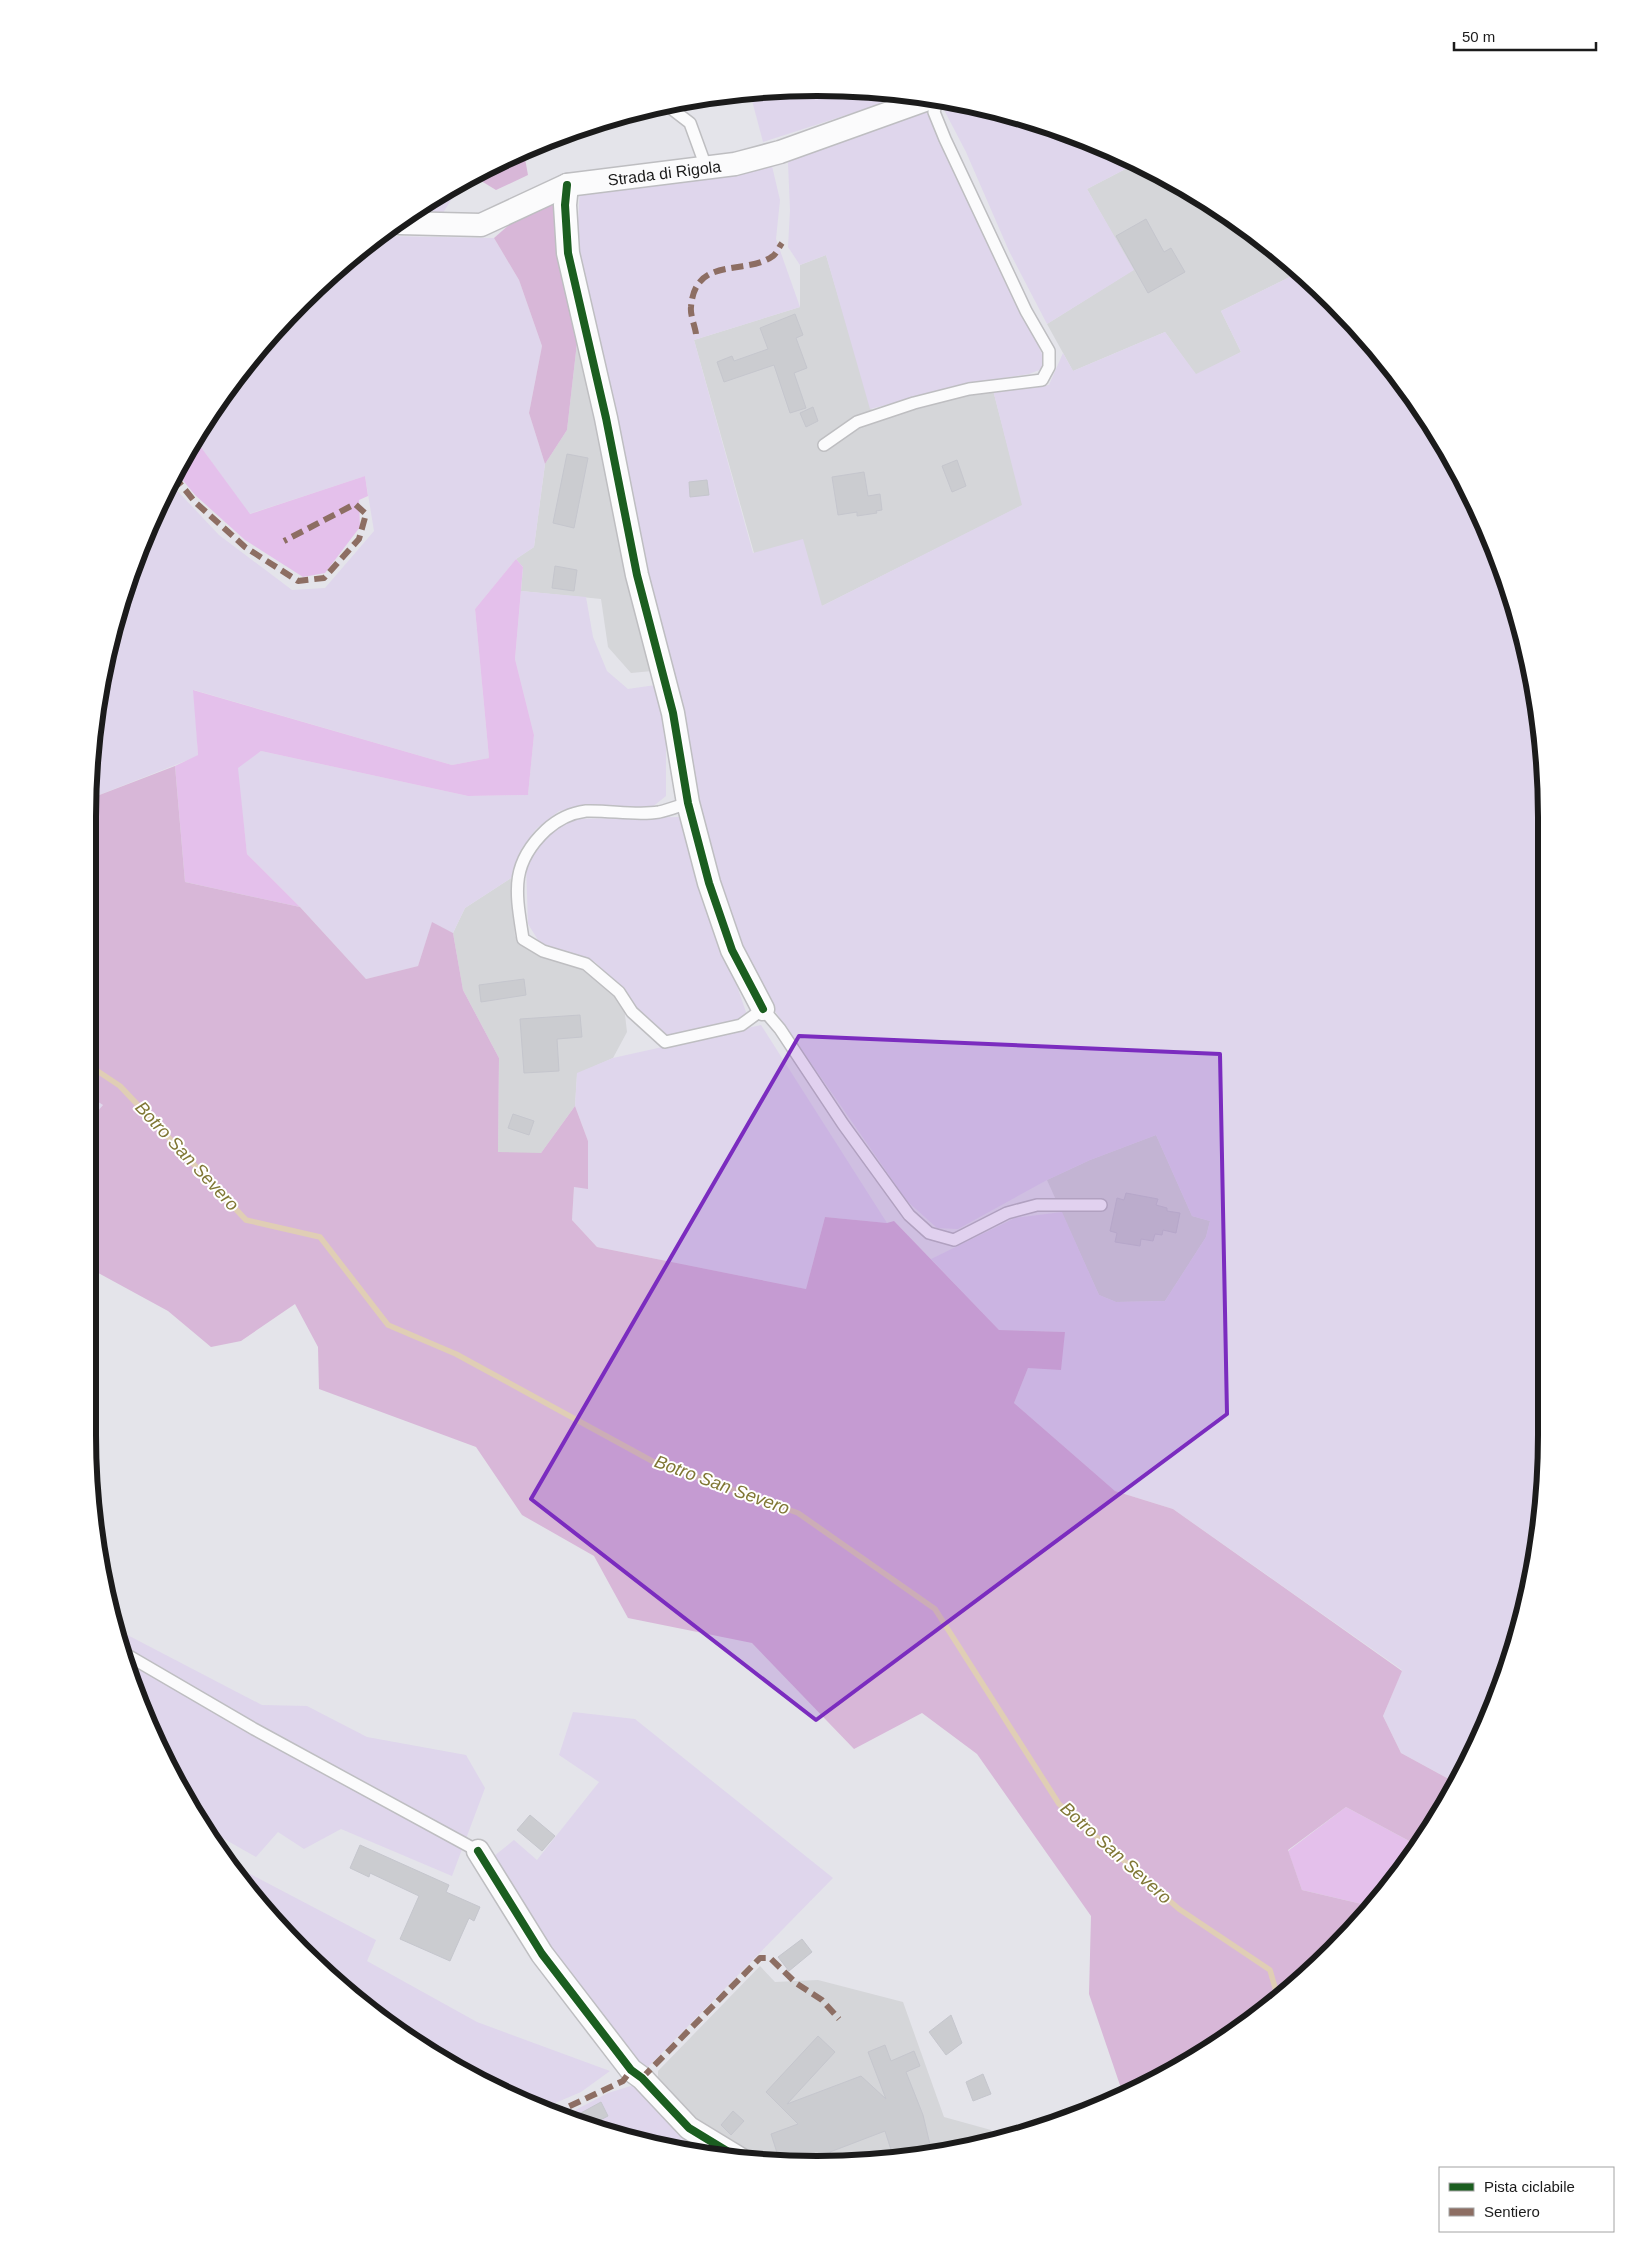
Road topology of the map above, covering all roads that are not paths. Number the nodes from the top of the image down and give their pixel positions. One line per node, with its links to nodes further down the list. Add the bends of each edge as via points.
1 (919, 103): 4 (street, Strada di Rigola, via 780,152 735,164)
2 (936, 106): 7 (lane, via 934,112 945,139 1026,311 1049,351 1049,367 1042,380 969,389 857,422)
3 (674, 111): 4 (lane, via 690,123)
4 (706, 167): 5 (street, Strada di Rigola)
5 (567, 184): 6 (street, Strada di Rigola, via 481,225); 8 (street, via 568,252 637,575 673,713)
6 (408, 224)
7 (824, 445)
8 (688, 803): 9 (street, via 709,883 732,950); 9 (lane, via 658,812 585,811 558,819 524,855 518,876 523,939 543,951 586,964 619,992 632,1012 665,1042 741,1025)
9 (763, 1009): 10 (lane, via 909,1215 929,1233 954,1240 1007,1213 1037,1205)
10 (1102, 1206)
11 (132, 1658): 12 (lane, via 254,1729)
12 (478, 1851): 13 (street, via 542,1954 631,2070 689,2128)
13 (724, 2150)

